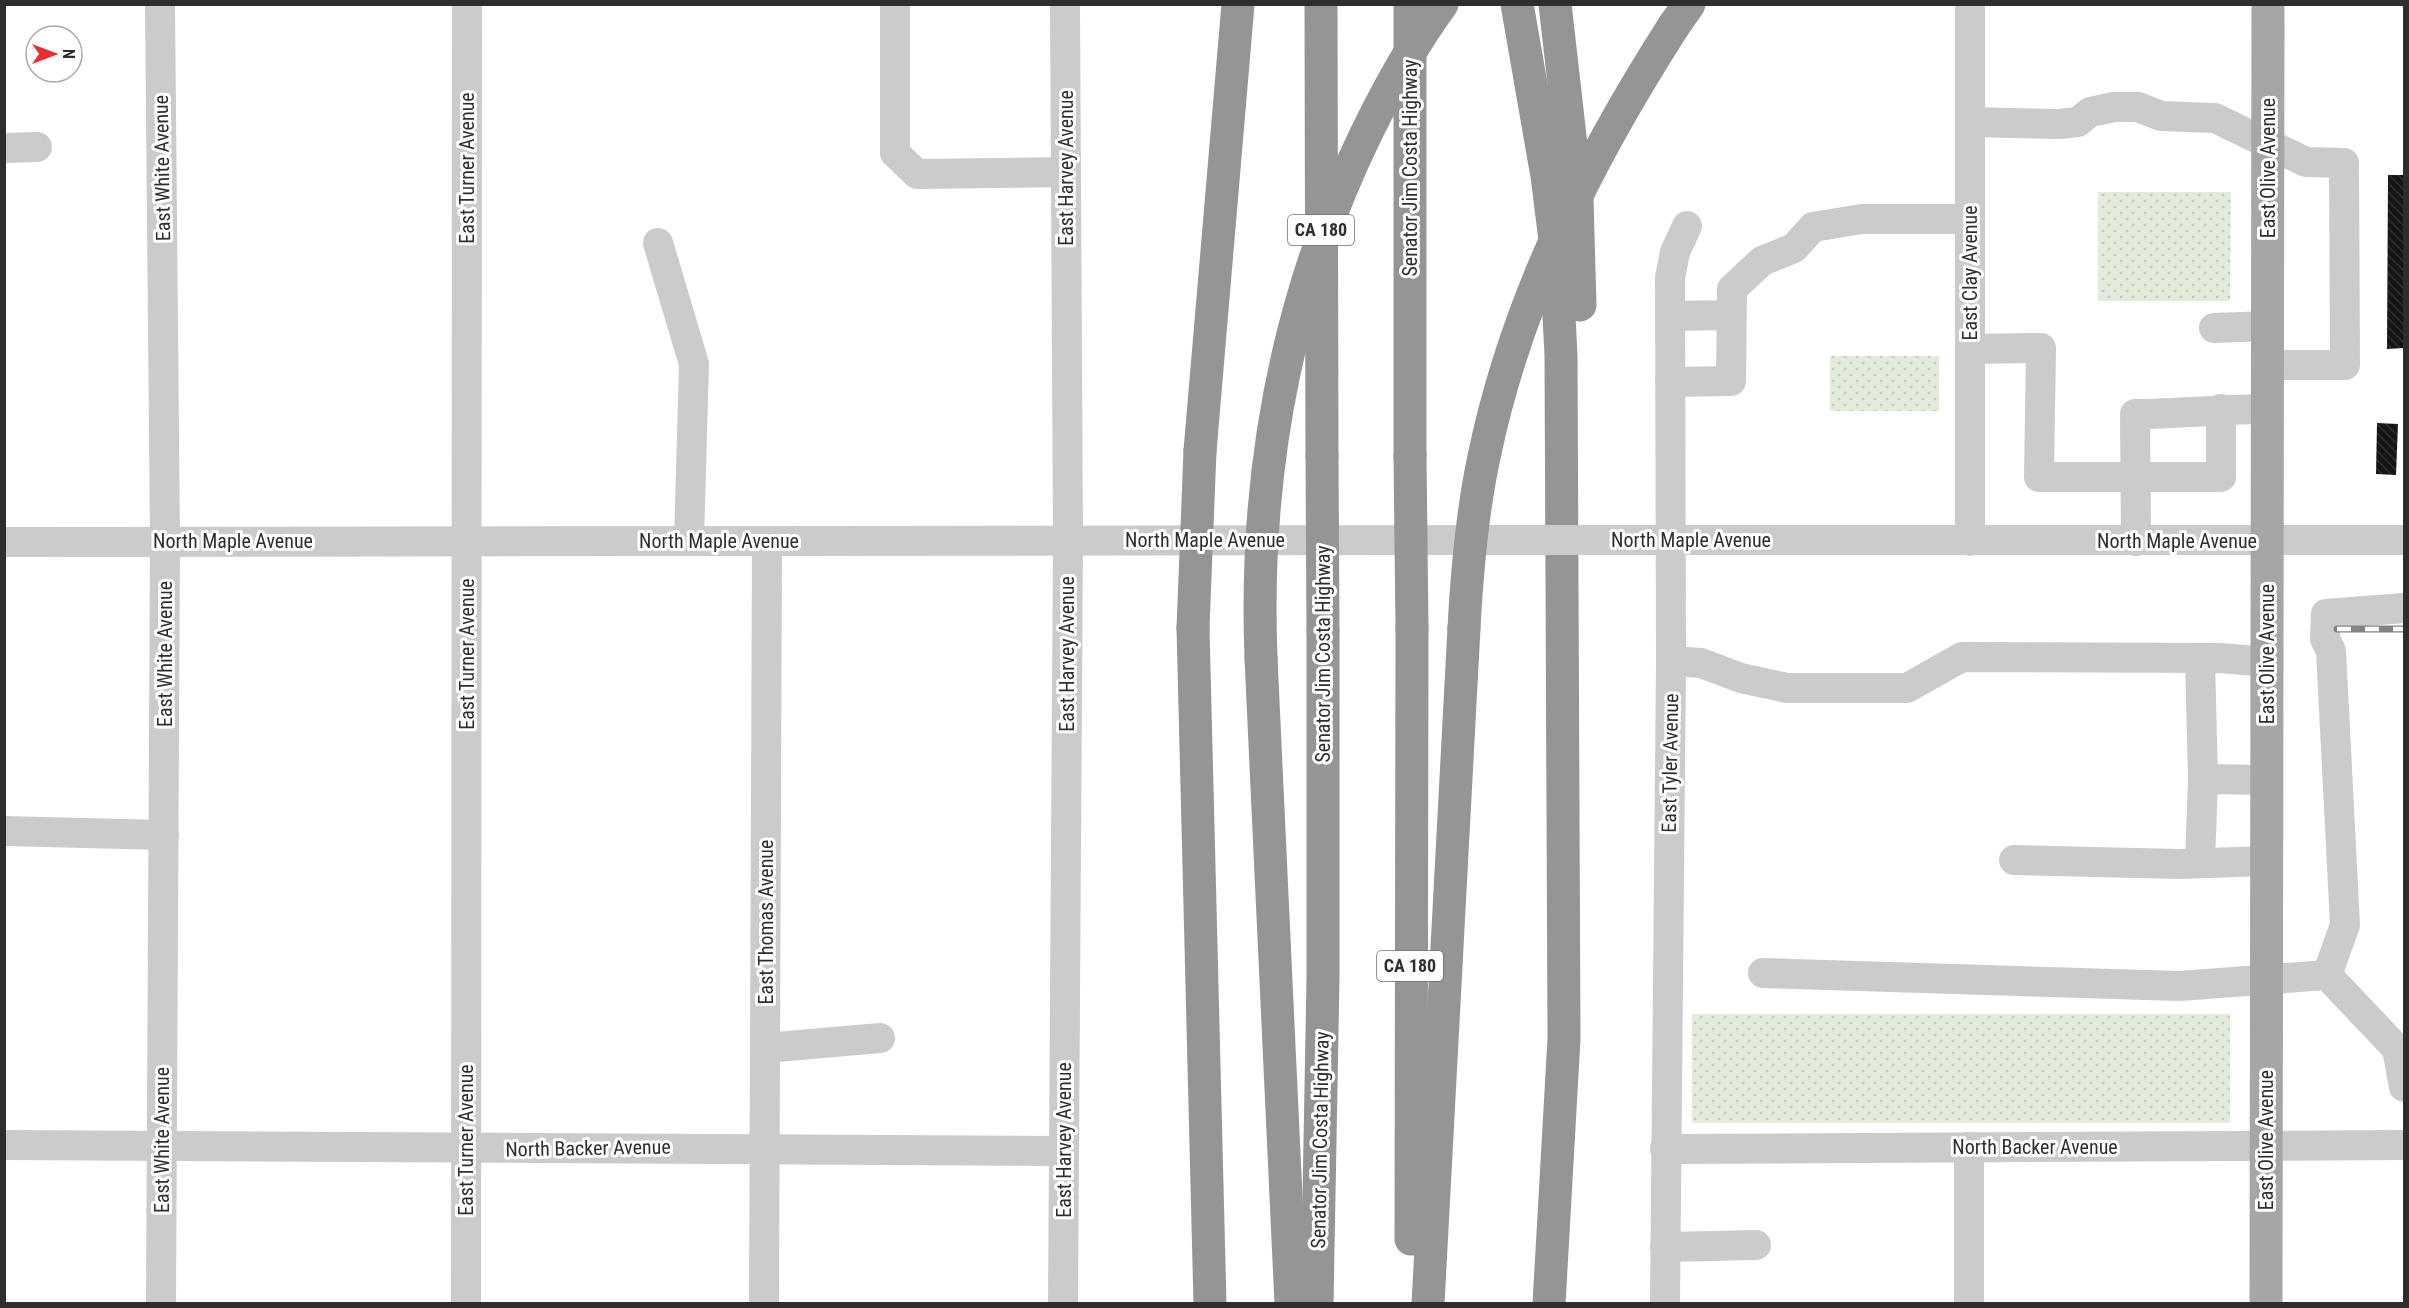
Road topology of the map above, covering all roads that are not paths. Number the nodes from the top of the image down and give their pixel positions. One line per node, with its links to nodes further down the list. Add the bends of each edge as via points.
1 (160, 4): 43 (street, East White Avenue)
2 (467, 4): 38 (street, East Turner Avenue)
3 (895, 4): 19 (street, via 895,153 917,174)
4 (1065, 4): 19 (street, East Harvey Avenue)
5 (1217, 4): 32 (highway)
6 (1239, 4): 32 (highway)
7 (1321, 4): 80 (highway, Senator Jim Costa Highway / CA 180, bridge, via 1323,978)
8 (1410, 4): 81 (highway, Senator Jim Costa Highway / CA 180, bridge)
9 (1442, 4): 79 (highway, bridge, via 1388,90 1326,225 1284,370 1266,473 1259,582 1261,658)
10 (1517, 4): 46 (highway, via 1535,95 1555,240 1561,355)
11 (1556, 4): 46 (highway, via 1574,155 1580,291)
12 (1970, 4): 15 (street, East Clay Avenue)
13 (2268, 4): 16 (main road, East Olive Avenue)
14 (1681, 16): 82 (highway, bridge, via 1588,168 1561,226 1510,357 1478,487 1464,628)
15 (1970, 122): 16 (street, via 2059,124 2078,122 2091,112 2114,107 2138,107 2161,116 2215,118); 20 (street, East Clay Avenue)
16 (2268, 144): 25 (main road, East Olive Avenue); 28 (street, via 2306,162 2344,163 2344,365)
17 (37, 147): 18 (street)
18 (4, 148)
19 (1066, 172): 35 (street, East Harvey Avenue)
20 (1970, 219): 23 (street, via 1862,219 1813,226 1794,248 1762,261 1732,289); 27 (street, East Clay Avenue)
21 (1687, 226): 24 (street, East Tyler Avenue, via 1675,252 1670,278)
22 (658, 243): 39 (street, via 694,364)
23 (1731, 315): 24 (street); 29 (street, via 1731,381)
24 (1670, 316): 29 (street, East Tyler Avenue)
25 (2268, 326): 26 (street); 28 (main road, East Olive Avenue)
26 (2214, 328)
27 (1970, 349): 33 (street, via 2042,348 2039,477); 41 (street, East Clay Avenue)
28 (2268, 365): 31 (main road, East Olive Avenue)
29 (1670, 382): 34 (street, East Tyler Avenue)
30 (2221, 409): 31 (street); 33 (street, via 2193,414 2135,414); 33 (street, via 2221,477)
31 (2268, 409): 44 (main road, East Olive Avenue)
32 (1200, 451): 78 (highway, bridge, via 1193,628)
33 (2136, 477): 36 (street)
34 (1670, 539): 35 (street, North Maple Avenue, bridge); 41 (street, North Maple Avenue); 48 (street, East Tyler Avenue)
35 (1068, 540): 40 (street, North Maple Avenue); 71 (street, East Harvey Avenue)
36 (2136, 540): 41 (street, North Maple Avenue); 44 (street, North Maple Avenue)
37 (2404, 540): 44 (street, North Maple Avenue)
38 (467, 541): 39 (street, North Maple Avenue); 43 (street, North Maple Avenue); 70 (street, East Turner Avenue)
39 (689, 541): 40 (street, North Maple Avenue)
40 (767, 541): 61 (street, East Thomas Avenue)
41 (1970, 541)
42 (4, 542): 43 (street, North Maple Avenue)
43 (165, 542): 53 (street, East White Avenue)
44 (2268, 542): 49 (main road, East Olive Avenue)
45 (2404, 609): 58 (street, via 2326,614 2344,925)
46 (1563, 612): 83 (highway, via 1564,1039)
47 (2200, 658): 48 (street, via 1962,657 1907,688 1787,688 1741,678 1701,663); 49 (street); 50 (street)
48 (1671, 661): 69 (street, East Tyler Avenue)
49 (2267, 662): 51 (main road, East Olive Avenue)
50 (2203, 779): 51 (street); 56 (street)
51 (2267, 780): 55 (main road, East Olive Avenue)
52 (4, 831): 53 (street)
53 (164, 835): 67 (street, East White Avenue)
54 (2014, 860): 56 (street)
55 (2266, 861): 56 (street); 59 (main road, East Olive Avenue)
56 (2200, 863)
57 (1763, 973): 59 (street, via 2179,986)
58 (2327, 975): 59 (street); 62 (street, via 2397,1049)
59 (2266, 982): 66 (main road, East Olive Avenue)
60 (880, 1038): 61 (street)
61 (765, 1048): 65 (street, East Thomas Avenue)
62 (2404, 1087)
63 (4, 1145): 67 (street, North Backer Avenue)
64 (2404, 1145): 66 (street, North Backer Avenue)
65 (765, 1146): 70 (street, North Backer Avenue); 71 (street, North Backer Avenue); 76 (street, East Thomas Avenue)
66 (2266, 1146): 68 (street, North Backer Avenue); 86 (main road, East Olive Avenue)
67 (162, 1147): 70 (street, North Backer Avenue); 74 (street, East White Avenue)
68 (1969, 1147): 69 (street, North Backer Avenue); 85 (street)
69 (1665, 1149): 73 (street, East Tyler Avenue)
70 (466, 1150): 75 (street, East Turner Avenue)
71 (1063, 1151): 77 (street, East Harvey Avenue)
72 (1756, 1245): 73 (street)
73 (1665, 1246): 84 (street, East Tyler Avenue)
74 (161, 1304)
75 (466, 1304)
76 (765, 1304)
77 (1063, 1304)
78 (1210, 1304)
79 (1291, 1304)
80 (1317, 1304)
81 (1411, 1304)
82 (1428, 1304)
83 (1549, 1304)
84 (1665, 1304)
85 (1969, 1304)
86 (2266, 1304)

